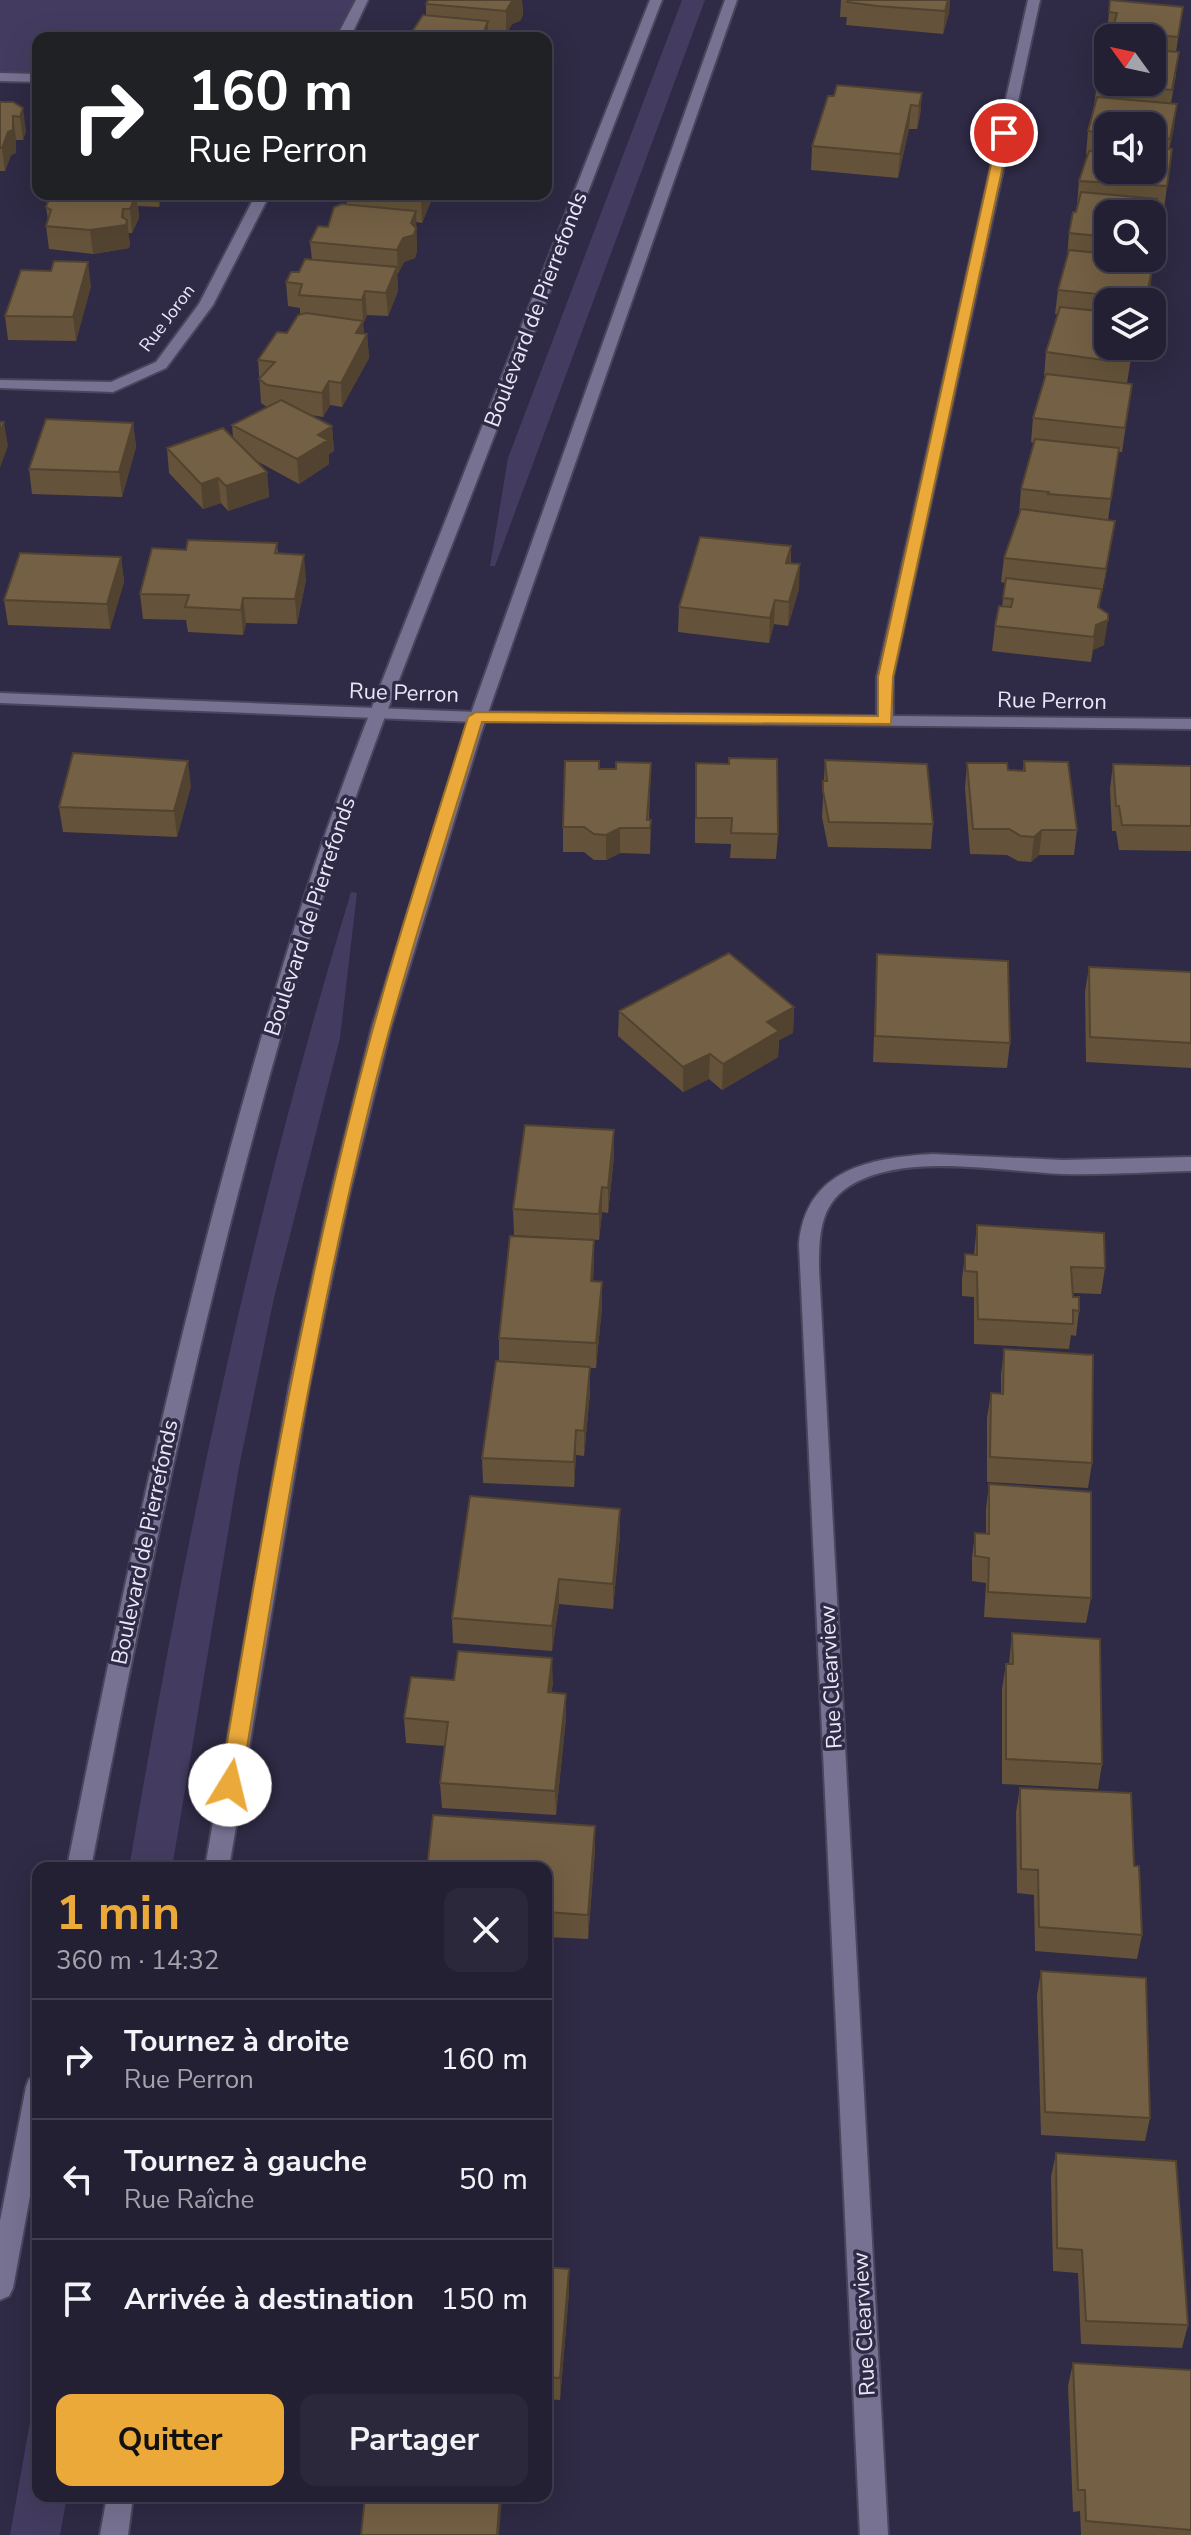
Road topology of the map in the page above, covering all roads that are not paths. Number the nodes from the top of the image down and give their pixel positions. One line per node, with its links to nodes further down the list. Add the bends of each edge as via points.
1 (362, 0): 5 (main road)
2 (656, 0): 11 (main road, Boulevard de Pierrefonds)
3 (731, 0): 12 (main road)
4 (1034, 0): 13 (main road, via 885,677)
5 (346, 32)
6 (0, 77): 7 (main road)
7 (32, 78)
8 (260, 200): 9 (main road, Rue Joron, via 206,305 161,365 113,387)
9 (0, 384)
10 (0, 698): 11 (main road, Rue Perron)
11 (377, 714): 12 (main road, Rue Perron); 16 (main road, Boulevard de Pierrefonds, via 287,979 207,1266 141,1548)
12 (476, 717): 13 (main road, Rue Perron); 17 (main road, via 366,1086 322,1276 274,1521)
13 (885, 721): 14 (main road, Rue Perron)
14 (1191, 724)
15 (1191, 1164): 22 (main road, Rue Clearview, via 882,1165 837,1185 820,1202 813,1219 809,1269)
16 (80, 1862)
17 (218, 1862)
18 (32, 2119): 19 (main road)
19 (0, 2288)
20 (119, 2502): 21 (main road)
21 (114, 2535)
22 (874, 2535)

